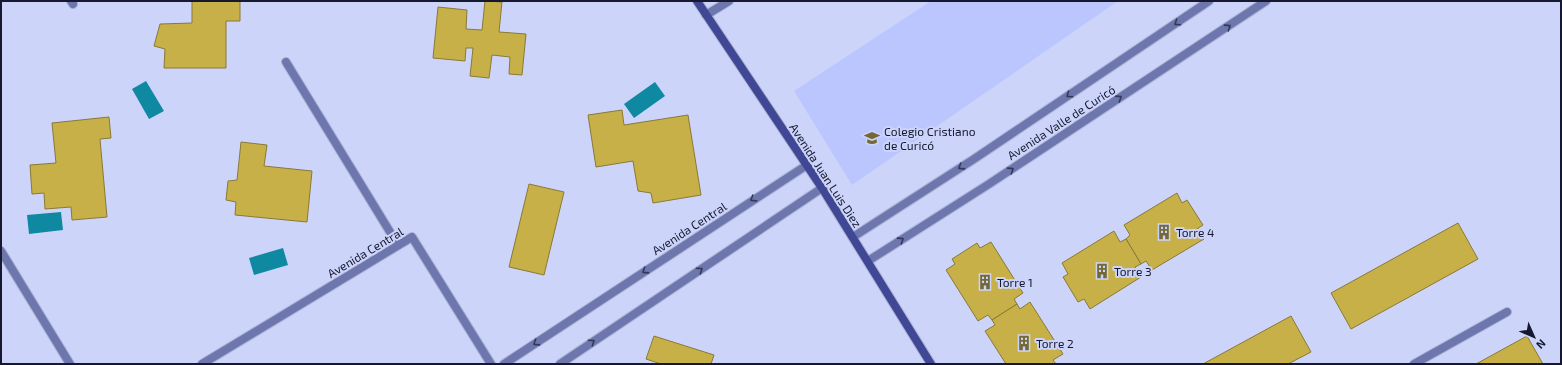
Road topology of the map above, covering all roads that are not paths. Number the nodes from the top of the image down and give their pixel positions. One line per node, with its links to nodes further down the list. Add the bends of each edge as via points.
1 (697, 1): 5 (main road, Avenida Juan Luis Diez)
2 (729, 1): 5 (street)
3 (1209, 1): 9 (street, Avenida Valle de Curicó, one-way to 9)
4 (1266, 1): 12 (street, Avenida Valle de Curicó, one-way to 4)
5 (706, 15): 7 (main road, Avenida Juan Luis Diez)
6 (286, 62): 10 (street)
7 (806, 165): 8 (main road, Avenida Juan Luis Diez); 17 (street, Avenida Central, one-way to 17)
8 (822, 188): 9 (main road, Avenida Juan Luis Diez); 18 (street, one-way to 8)
9 (853, 237): 12 (main road, Avenida Juan Luis Diez)
10 (398, 245): 15 (street, Avenida Central); 16 (street, Avenida Central, via 412,237)
11 (1, 251): 14 (street)
12 (868, 261): 19 (main road, Avenida Juan Luis Diez)
13 (1507, 312): 20 (street)
14 (70, 364)
15 (202, 364)
16 (491, 364)
17 (504, 364)
18 (560, 364)
19 (932, 364)
20 (1414, 364)

